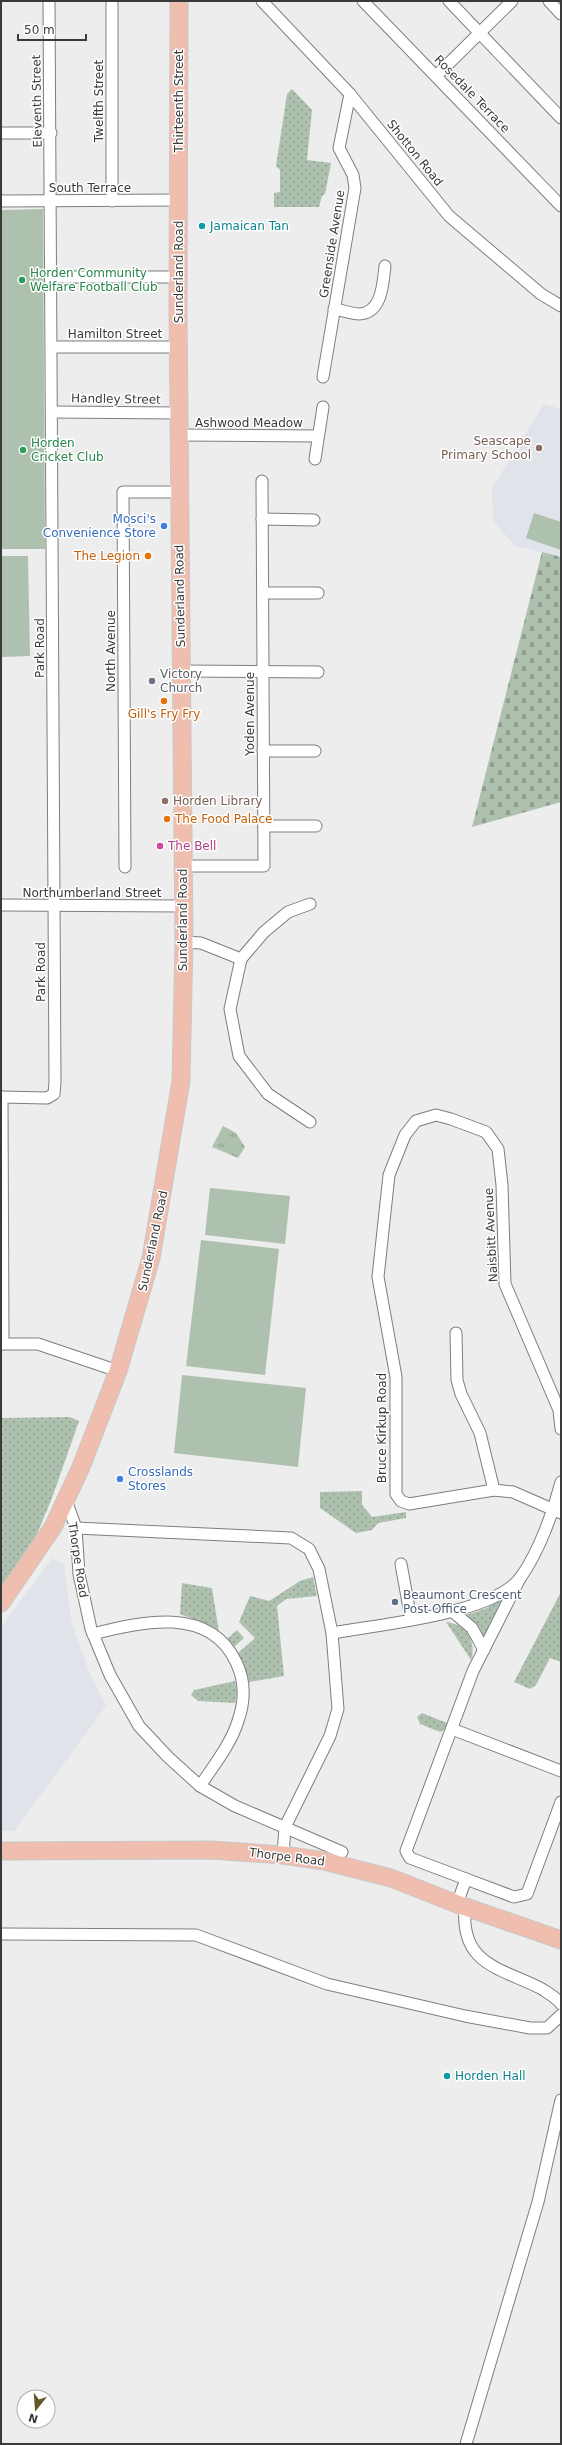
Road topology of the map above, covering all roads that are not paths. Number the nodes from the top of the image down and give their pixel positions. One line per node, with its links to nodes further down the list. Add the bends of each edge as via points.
1 (49, 1): 15 (street, Eleventh Street)
2 (112, 1): 19 (street, Twelfth Street)
3 (179, 1): 16 (main road, Thirteenth Street)
4 (262, 1): 12 (street, Shotton Road)
5 (364, 1): 11 (street, Rosedale Terrace)
6 (449, 1): 10 (street)
7 (512, 1): 10 (street)
8 (549, 1): 9 (street)
9 (561, 14)
10 (480, 33): 11 (street); 13 (street)
11 (436, 76): 20 (street, Rosedale Terrace)
12 (350, 94): 24 (street, Shotton Road, via 449,216 541,294); 25 (street, Greenside Avenue, via 339,148 353,175 355,188)
13 (561, 118)
14 (1, 133): 15 (street)
15 (51, 133): 18 (street, Eleventh Street)
16 (179, 200): 19 (street, South Terrace); 23 (main road, Sunderland Road)
17 (1, 201): 18 (street, South Terrace)
18 (51, 201): 19 (street, South Terrace); 22 (street, Park Road)
19 (112, 201)
20 (561, 206)
21 (385, 266): 25 (street, via 378,301 371,311 359,314)
22 (52, 277): 23 (street); 26 (street, Park Road)
23 (178, 277): 27 (main road, Sunderland Road)
24 (561, 306)
25 (334, 308): 28 (street, Greenside Avenue)
26 (52, 347): 27 (street, Hamilton Street); 30 (street, Park Road)
27 (179, 347): 31 (main road, Sunderland Road)
28 (323, 377)
29 (322, 407): 33 (street, Ashwood Meadow)
30 (52, 412): 31 (street, Handley Street); 52 (street, Park Road)
31 (179, 413): 32 (main road, Sunderland Road)
32 (180, 435): 33 (street, Ashwood Meadow); 36 (main road, Sunderland Road)
33 (318, 436): 34 (street, Ashwood Meadow)
34 (315, 459)
35 (262, 481): 37 (street, Yoden Avenue)
36 (179, 492): 41 (main road, Sunderland Road); 49 (street, North Avenue, via 123,492)
37 (262, 519): 38 (street); 39 (street, Yoden Avenue)
38 (314, 520)
39 (263, 593): 40 (street); 42 (street, Yoden Avenue)
40 (318, 593)
41 (181, 671): 42 (street); 48 (main road, Sunderland Road)
42 (263, 671): 43 (street); 44 (street, Yoden Avenue)
43 (318, 672)
44 (263, 751): 45 (street); 46 (street, Yoden Avenue)
45 (315, 751)
46 (264, 826): 47 (street); 48 (street, Yoden Avenue, via 264,866)
47 (316, 826)
48 (183, 866): 53 (main road, Sunderland Road)
49 (125, 867)
50 (310, 904): 55 (street, via 288,912 264,932)
51 (1, 905): 52 (street, Northumberland Street)
52 (54, 905): 53 (street, Northumberland Street); 56 (street, Park Road, via 54,1094 47,1098)
53 (183, 906): 54 (main road, Sunderland Road)
54 (184, 942): 55 (street, via 201,943); 61 (main road, Sunderland Road, via 182,1074 173,1138 151,1258)
55 (241, 959): 58 (street, via 230,1008 239,1056 268,1094)
56 (2, 1097): 60 (street)
57 (416, 1121): 62 (street, Naisbitt Avenue, via 436,1115 451,1119 486,1132 498,1149 502,1185 505,1284 559,1410); 64 (street, Bruce Kirkup Road, via 405,1135 389,1175 378,1277 396,1377 396,1494 401,1501 409,1504)
58 (310, 1122)
59 (456, 1333): 64 (street, via 457,1380 480,1433)
60 (2, 1344): 61 (street, via 38,1344)
61 (118, 1371): 65 (main road, Sunderland Road)
62 (561, 1429)
63 (561, 1482): 66 (street)
64 (494, 1490): 66 (street, Bruce Kirkup Road, via 513,1492)
65 (66, 1500): 67 (street, Thorpe Road); 70 (main road, Sunderland Road, via 53,1527)
66 (557, 1511): 69 (street)
67 (76, 1528): 73 (street, via 291,1538 309,1549 319,1568); 74 (street, Thorpe Road, via 79,1574)
68 (401, 1564): 72 (street)
69 (520, 1578): 71 (street, via 500,1594 479,1605); 75 (street)
70 (1, 1603)
71 (452, 1611): 72 (street); 75 (street, via 472,1628)
72 (411, 1619): 73 (street)
73 (332, 1633): 80 (street, via 338,1708 330,1736)
74 (93, 1634): 78 (street, Thorpe Road, via 110,1675 139,1726); 78 (street, via 152,1621 182,1622 208,1630 230,1649 240,1671 244,1694 238,1721 225,1749)
75 (484, 1650): 76 (street)
76 (452, 1729): 77 (street); 84 (street, via 406,1851 410,1858)
77 (561, 1771)
78 (200, 1786): 80 (street, Thorpe Road, via 235,1806)
79 (561, 1802): 84 (street, via 527,1894 514,1897)
80 (285, 1827): 82 (street, Thorpe Road); 83 (street)
81 (1, 1851): 83 (main road, Thorpe Road, via 211,1850)
82 (342, 1852)
83 (283, 1854): 85 (main road, Thorpe Road, via 361,1869)
84 (466, 1879): 85 (street)
85 (461, 1906): 87 (main road, Thorpe Road); 88 (street, via 464,1929 482,1960 548,1992)
86 (1, 1934): 89 (street, via 196,1934 327,1984 465,2016 530,2028 547,2028)
87 (561, 1940)
88 (561, 2004)
89 (561, 2015)
90 (561, 2100): 91 (street, via 538,2202)
91 (466, 2444)

